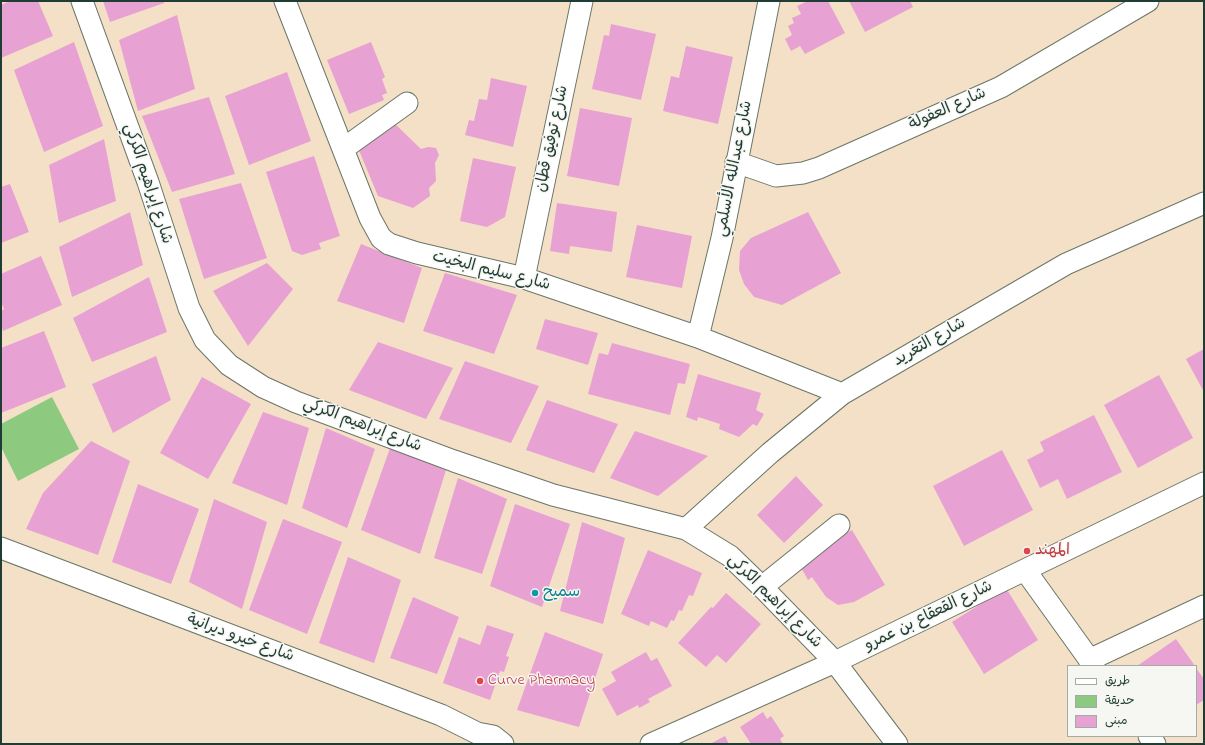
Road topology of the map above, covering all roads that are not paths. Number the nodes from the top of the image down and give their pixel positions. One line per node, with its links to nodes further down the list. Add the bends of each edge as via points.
1 (82, 1): 15 (street, شارع إبراهيم الكركي, via 148,182 189,308 206,340 229,364 263,387 296,402 454,461 553,495)
2 (285, 1): 7 (street, شارع سليم البخيت)
3 (582, 1): 10 (street, شارع توفيق قطان)
4 (769, 1): 8 (street, شارع عبدالله الأسلمي)
5 (1148, 1): 8 (street, شارع العفولة, via 1001,87 819,168 776,176)
6 (407, 103): 7 (street)
7 (342, 149): 10 (street, شارع سليم البخيت, via 381,238 390,244 417,253)
8 (736, 162): 11 (street, شارع عبدالله الأسلمي, via 722,238)
9 (1204, 203): 12 (street, شارع التغريد, via 1066,264)
10 (524, 278): 11 (street, شارع سليم البخيت)
11 (698, 337): 12 (street, شارع سليم البخيت)
12 (842, 394): 15 (street, شارع التغريد, via 770,453)
13 (1204, 483): 17 (street, شارع القعقاع بن عمرو)
14 (840, 525): 18 (street)
15 (686, 529): 18 (street, شارع إبراهيم الكركي, via 730,556)
16 (1, 548): 22 (street, شارع خيرو ديرانية, via 434,712)
17 (1025, 570): 20 (street, شارع القعقاع بن عمرو); 21 (street)
18 (762, 586): 20 (street, شارع إبراهيم الكركي)
19 (1204, 606): 21 (street)
20 (835, 662): 24 (street, شارع القعقاع بن عمرو); 25 (street, شارع إبراهيم الكركي)
21 (1092, 663)
22 (480, 738): 23 (street, شارع خيرو ديرانية, via 493,736)
23 (504, 744)
24 (651, 744)
25 (897, 744)

